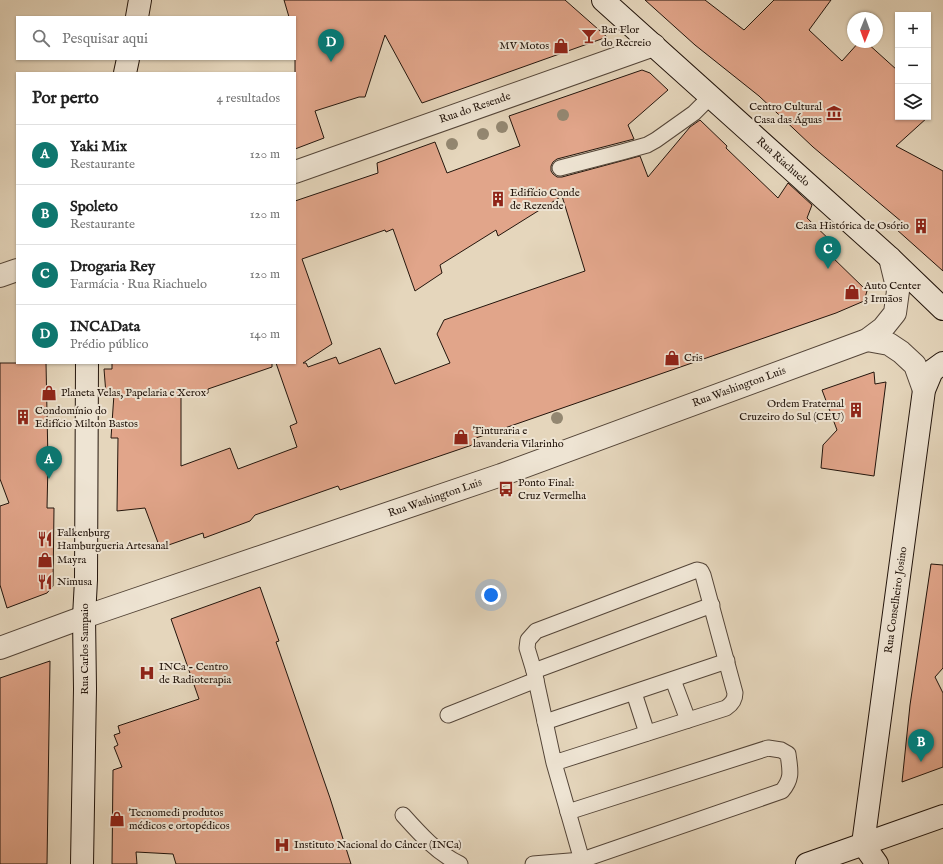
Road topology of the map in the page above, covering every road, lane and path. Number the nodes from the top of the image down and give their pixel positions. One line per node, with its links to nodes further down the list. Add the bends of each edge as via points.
1 (140, 0): 3 (street)
2 (603, 0): 4 (street, Rua Riachuelo)
3 (137, 16)
4 (654, 45): 7 (street, Rua Riachuelo); 9 (street, Rua do Resende)
5 (128, 60): 6 (street)
6 (125, 72)
7 (711, 96): 8 (lane, via 694,113 647,145); 10 (street, Rua Riachuelo)
8 (560, 168)
9 (296, 172)
10 (890, 258): 13 (street, Rua Riachuelo); 14 (street, Rua Washington Luis, via 898,291 895,313 883,328)
11 (16, 270): 12 (street)
12 (0, 276)
13 (943, 309)
14 (866, 340): 17 (street, via 889,344 901,352 915,365); 19 (street, Rua Washington Luis, via 501,476)
15 (943, 363): 17 (street, Rua Conselheiro Josino, via 932,371)
16 (87, 364): 19 (street, Rua Carlos Sampaio)
17 (924, 390): 33 (street, Rua Conselheiro Josino)
18 (712, 605): 21 (lane); 22 (lane); 22 (lane, via 704,575 697,570 536,631 528,640 527,648)
19 (84, 617): 20 (street, Rua Washington Luis); 35 (street, Rua Carlos Sampaio)
20 (0, 648)
21 (727, 661): 23 (lane); 26 (lane, via 735,698 726,708)
22 (535, 676): 25 (lane); 27 (lane)
23 (673, 680): 24 (lane); 26 (lane)
24 (634, 693): 27 (lane); 28 (lane)
25 (448, 715)
26 (688, 720): 28 (lane)
27 (545, 722): 29 (lane)
28 (647, 733): 29 (lane)
29 (554, 763): 30 (lane)
30 (568, 812): 34 (lane); 34 (lane, via 768,748 788,754 790,776 782,791)
31 (404, 815): 36 (lane, via 424,838 448,858)
32 (943, 816): 33 (street)
33 (863, 844): 38 (street); 39 (street)
34 (582, 862): 37 (lane)
35 (82, 864)
36 (460, 864)
37 (533, 864)
38 (807, 864)
39 (877, 864)

